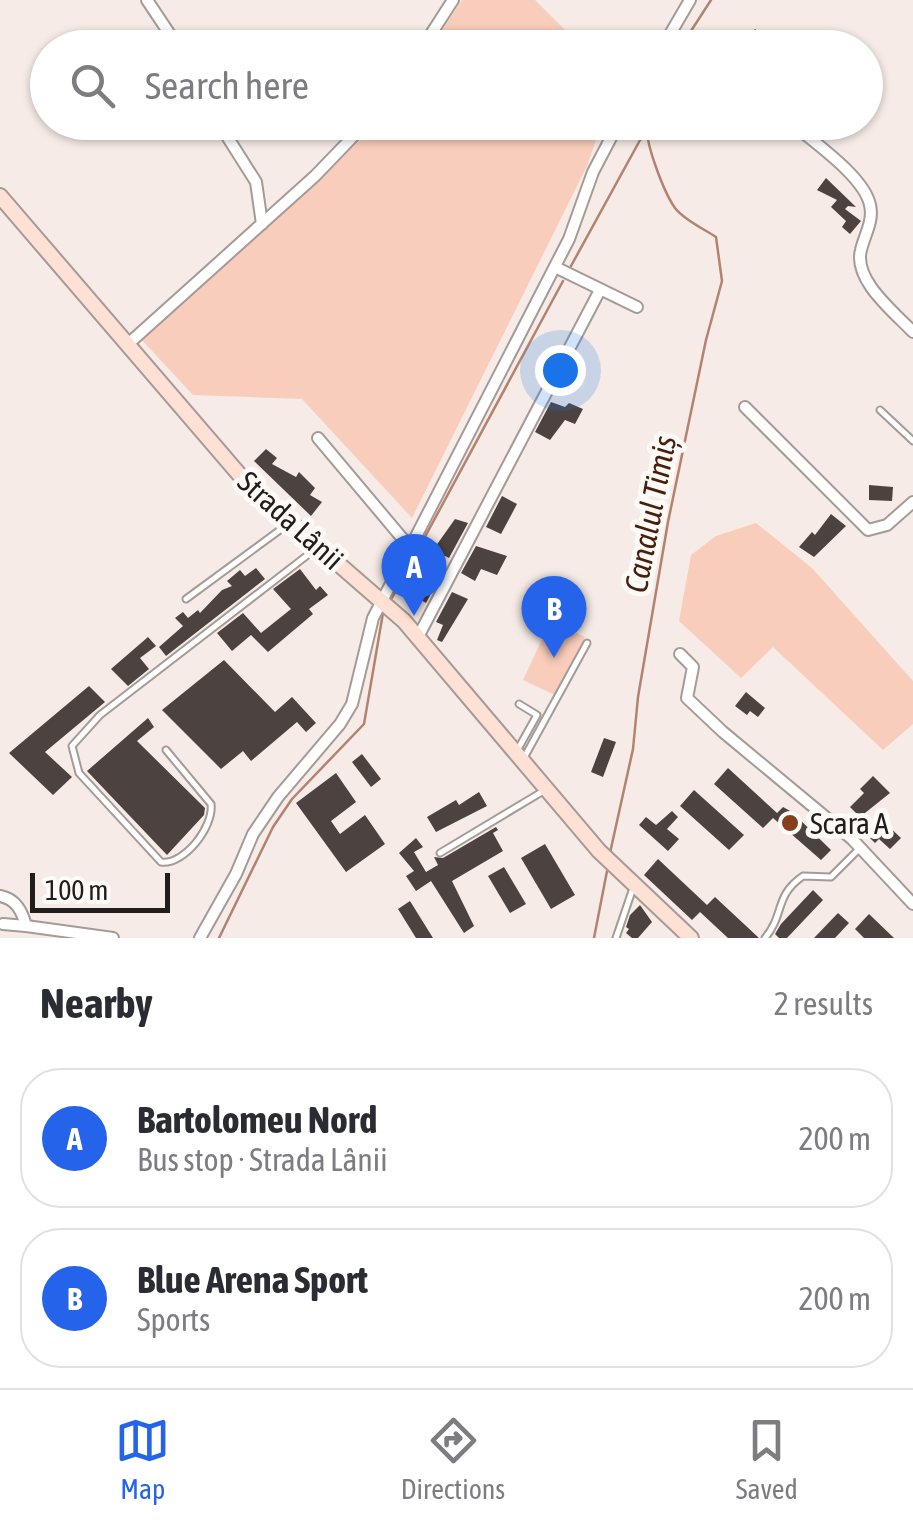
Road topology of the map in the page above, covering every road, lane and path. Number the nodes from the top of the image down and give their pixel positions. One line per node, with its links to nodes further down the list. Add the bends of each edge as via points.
1 (148, 0): 4 (street)
2 (452, 0): 5 (street)
3 (690, 0): 6 (street)
4 (167, 30)
5 (433, 30)
6 (672, 30)
7 (229, 140): 14 (street, via 256,182)
8 (348, 140): 14 (street)
9 (609, 140): 15 (street)
10 (811, 140): 18 (street, via 865,194 871,216 860,252 862,272)
11 (0, 184): 13 (main road, Strada Lânii)
12 (0, 198): 13 (main road, Strada Lânii)
13 (24, 223): 19 (main road, Strada Lânii)
14 (262, 224): 19 (street)
15 (555, 266): 16 (street); 27 (street)
16 (600, 290): 17 (street); 30 (street)
17 (636, 307)
18 (913, 332)
19 (128, 345): 25 (main road, Strada Lânii, via 250,487)
20 (745, 406): 24 (street, via 861,524 874,530 888,525)
21 (880, 410): 23 (lane)
22 (318, 438): 27 (street, via 402,538)
23 (913, 442)
24 (913, 502)
25 (290, 522): 26 (main road, Strada Lânii); 28 (lane)
26 (318, 547): 29 (main road, Strada Lânii); 34 (lane, via 100,715 72,746 79,773 170,863 208,826 212,812)
27 (407, 553): 29 (street)
28 (186, 599)
29 (382, 600): 30 (main road, Strada Lânii); 45 (street, via 352,704 253,834)
30 (418, 637): 35 (main road, Strada Lânii)
31 (587, 643): 35 (lane)
32 (680, 654): 37 (street, via 692,667 687,698)
33 (518, 704): 35 (lane, via 537,715)
34 (166, 750)
35 (520, 755): 36 (main road, Strada Lânii)
36 (548, 788): 38 (lane); 39 (main road, Strada Lânii)
37 (860, 847): 41 (street); 48 (lane, via 832,877 802,876 788,887)
38 (440, 852)
39 (629, 881): 46 (lane); 47 (main road, Strada Lânii)
40 (0, 896): 43 (street, via 10,898)
41 (913, 904)
42 (3, 924): 43 (street)
43 (26, 926): 44 (street)
44 (113, 938)
45 (200, 938)
46 (616, 938)
47 (690, 938)
48 (765, 938)

